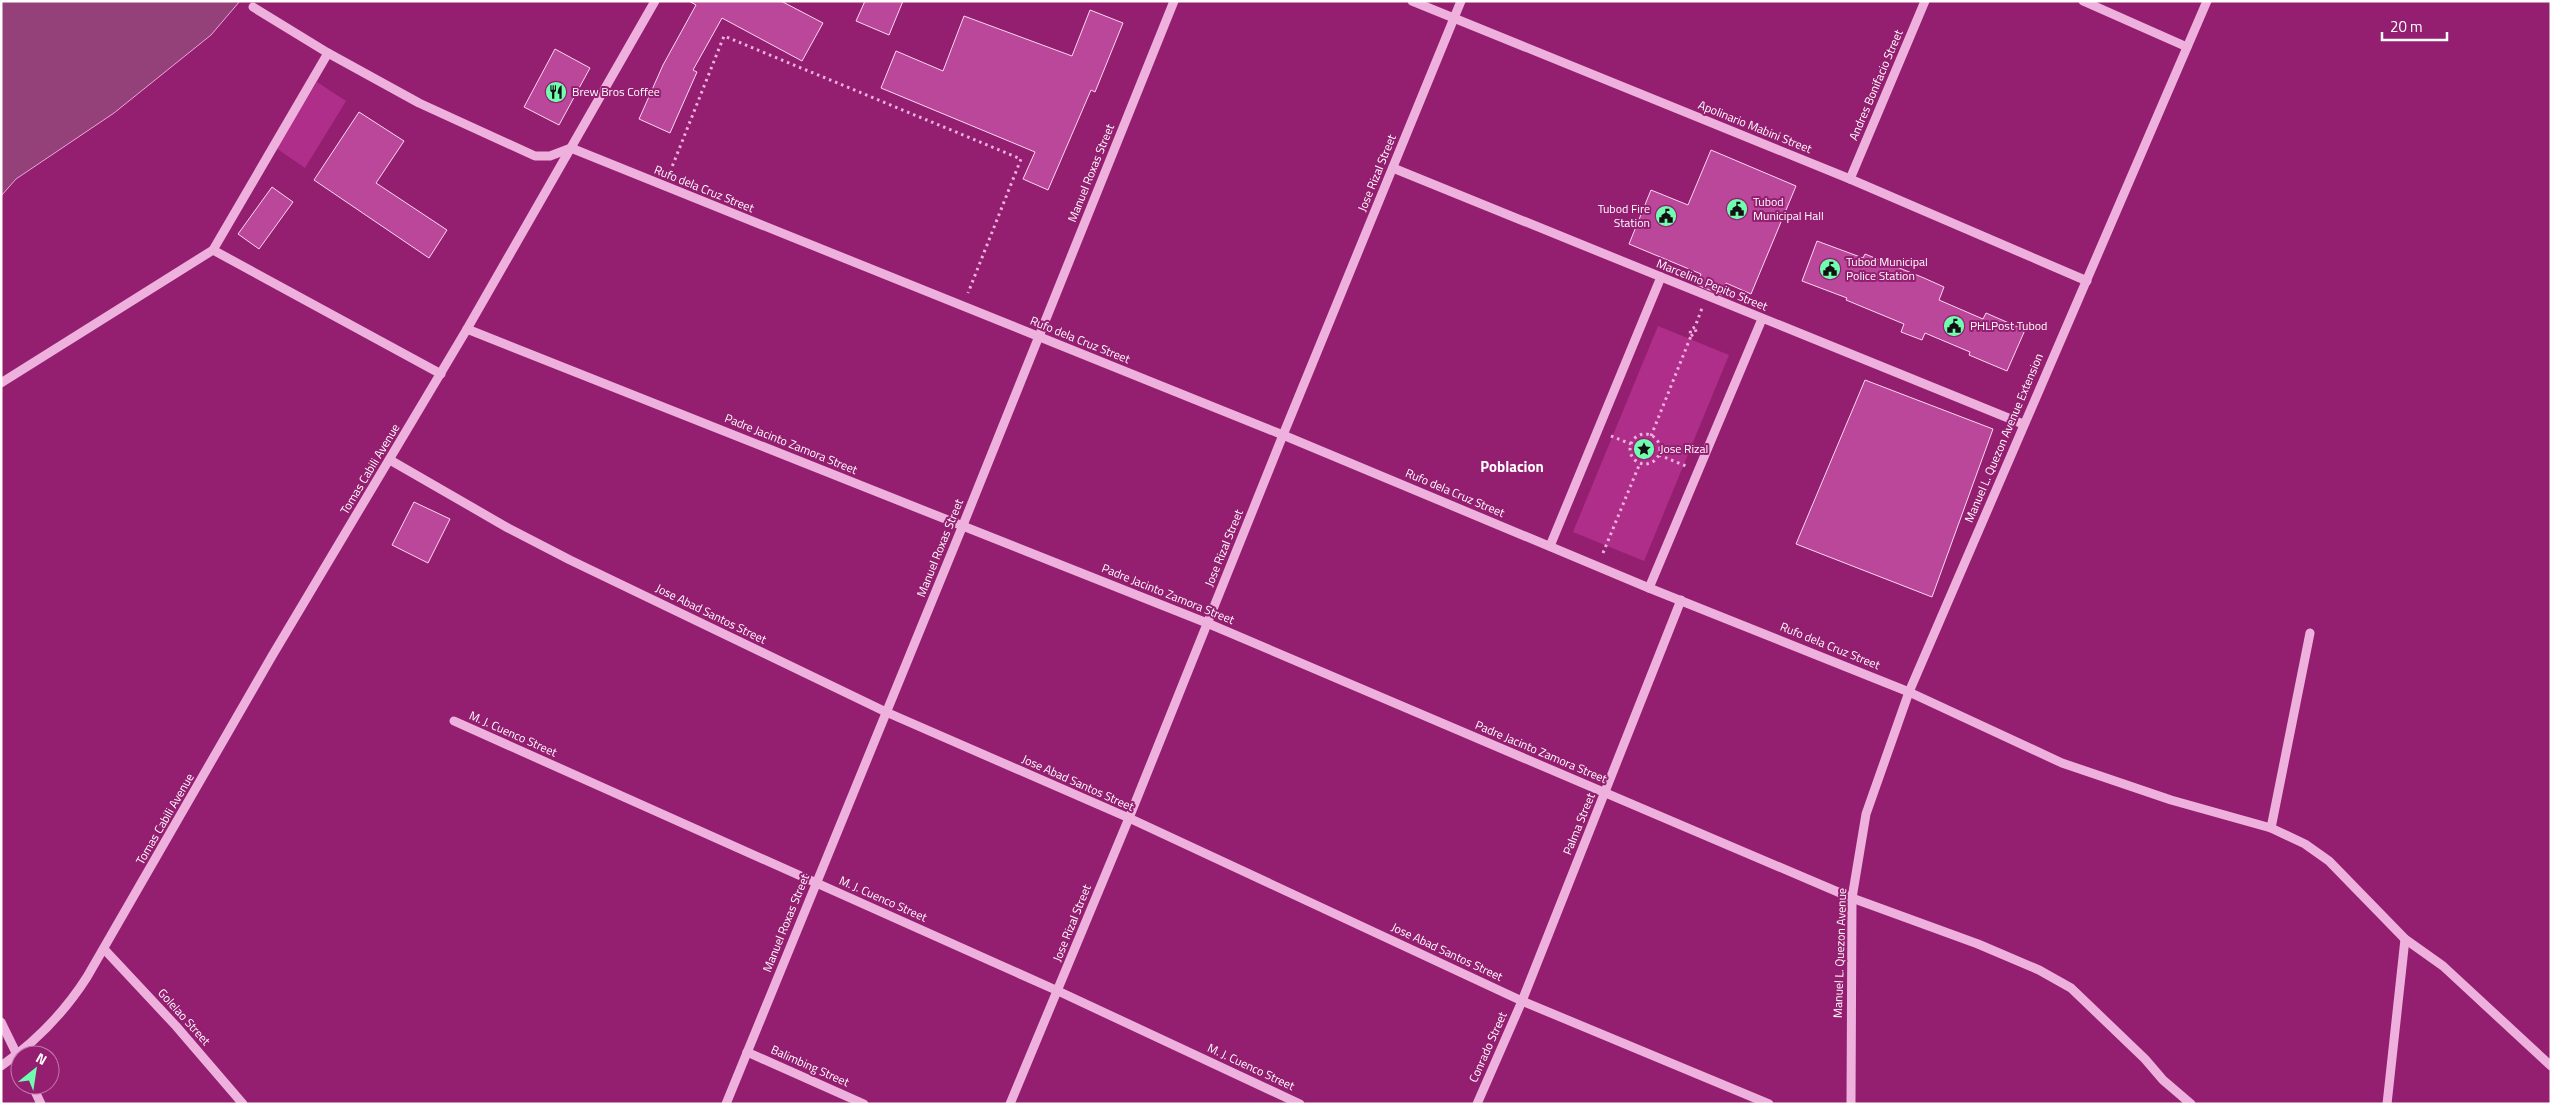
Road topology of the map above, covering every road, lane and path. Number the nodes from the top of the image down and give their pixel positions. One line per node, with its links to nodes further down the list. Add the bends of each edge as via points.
1 (655, 1): 12 (street, Tomas Cabili Avenue)
2 (1174, 1): 23 (street, Manuel Roxas Street)
3 (1412, 1): 9 (street, Apolinario Mabini Street)
4 (1461, 1): 9 (street, Jose Rizal Street)
5 (1925, 1): 14 (street, Andres Bonifacio Street)
6 (2083, 1): 10 (street)
7 (2207, 1): 10 (street, Manuel L. Quezon Avenue Extension)
8 (253, 7): 11 (street)
9 (1454, 18): 13 (street, Jose Rizal Street); 14 (street, Apolinario Mabini Street)
10 (2187, 47): 18 (street, Manuel L. Quezon Avenue Extension)
11 (328, 53): 12 (street, via 419,103 535,156 550,156); 16 (street)
12 (571, 148): 15 (street, Rufo dela Cruz Street); 22 (street, Tomas Cabili Avenue)
13 (1393, 168): 17 (street, Marcelino Pepito Street); 28 (street, Jose Rizal Street)
14 (1850, 179): 18 (street, Apolinario Mabini Street)
15 (664, 186): 20 (street, Rufo dela Cruz Street); 20 (path, via 724,36 1021,159)
16 (213, 250): 24 (street); 25 (street)
17 (1662, 277): 19 (street, Marcelino Pepito Street); 27 (street)
18 (2086, 281): 26 (street, Manuel L. Quezon Avenue Extension)
19 (1707, 296): 21 (street, Marcelino Pepito Street); 29 (path, via 1695,327 1690,330 1691,336)
20 (963, 307): 23 (street, Rufo dela Cruz Street)
21 (1762, 319): 26 (street, Marcelino Pepito Street); 34 (street)
22 (467, 329): 24 (street, Tomas Cabili Avenue); 35 (street, Padre Jacinto Zamora Street)
23 (1037, 336): 28 (street, Rufo dela Cruz Street); 35 (street, Manuel Roxas Street)
24 (441, 374): 32 (street, Tomas Cabili Avenue)
25 (1, 383)
26 (2023, 424): 42 (street, Manuel L. Quezon Avenue Extension)
27 (1598, 431): 30 (path); 36 (street)
28 (1283, 435): 36 (street, Rufo dela Cruz Street); 40 (street, Jose Rizal Street)
29 (1651, 436): 30 (path, via 1638,436); 31 (path, via 1659,444)
30 (1631, 444): 33 (path, via 1631,454)
31 (1659, 455): 33 (path, via 1650,463); 34 (path)
32 (390, 460): 43 (street, Jose Abad Santos Street, via 561,555); 51 (street, Tomas Cabili Avenue, via 272,656)
33 (1640, 463): 37 (path)
34 (1698, 471): 38 (street)
35 (963, 525): 40 (street, Padre Jacinto Zamora Street); 43 (street, Manuel Roxas Street)
36 (1550, 546): 37 (street, Rufo dela Cruz Street)
37 (1598, 566): 38 (street, Rufo dela Cruz Street)
38 (1649, 588): 39 (street, Rufo dela Cruz Street)
39 (1681, 600): 42 (street, Rufo dela Cruz Street); 45 (street, Palma Street)
40 (1207, 623): 45 (street, Padre Jacinto Zamora Street); 46 (street, Jose Rizal Street)
41 (2310, 633): 47 (street)
42 (1909, 692): 47 (street, Rufo dela Cruz Street, via 2062,763 2171,800); 49 (street, Manuel L. Quezon Avenue, via 1866,814)
43 (886, 712): 46 (street, Jose Abad Santos Street); 48 (street, Manuel Roxas Street)
44 (454, 721): 48 (street, M. J. Cuenco Street)
45 (1605, 793): 49 (street, Padre Jacinto Zamora Street); 53 (street, Palma Street)
46 (1129, 818): 52 (street, Jose Rizal Street); 53 (street, Jose Abad Santos Street)
47 (2271, 828): 50 (street, Rufo dela Cruz Street, via 2305,844 2329,862)
48 (815, 882): 52 (street, M. J. Cuenco Street); 57 (street, Manuel Roxas Street)
49 (1852, 898): 66 (street, Manuel L. Quezon Avenue); 67 (street, Padre Jacinto Zamora Street, via 1978,944 2039,970 2071,988)
50 (2405, 939): 58 (street, Rufo dela Cruz Street, via 2443,966); 68 (street)
51 (104, 949): 56 (street, Tomas Cabili Avenue, via 69,1006); 59 (street, Golelao Street, via 176,1026)
52 (1058, 991): 62 (street, Jose Rizal Street); 63 (street, M. J. Cuenco Street)
53 (1522, 1001): 64 (street, Conrado Street); 65 (street, Jose Abad Santos Street)
54 (1, 1022): 55 (street)
55 (12, 1045)
56 (31, 1045)
57 (747, 1052): 60 (street, Manuel Roxas Street); 61 (street, Balimbing Street)
58 (2551, 1066)
59 (242, 1104)
60 (726, 1104)
61 (864, 1104)
62 (1010, 1104)
63 (1300, 1104)
64 (1477, 1104)
65 (1769, 1104)
66 (1850, 1104)
67 (2191, 1104)
68 (2387, 1104)

